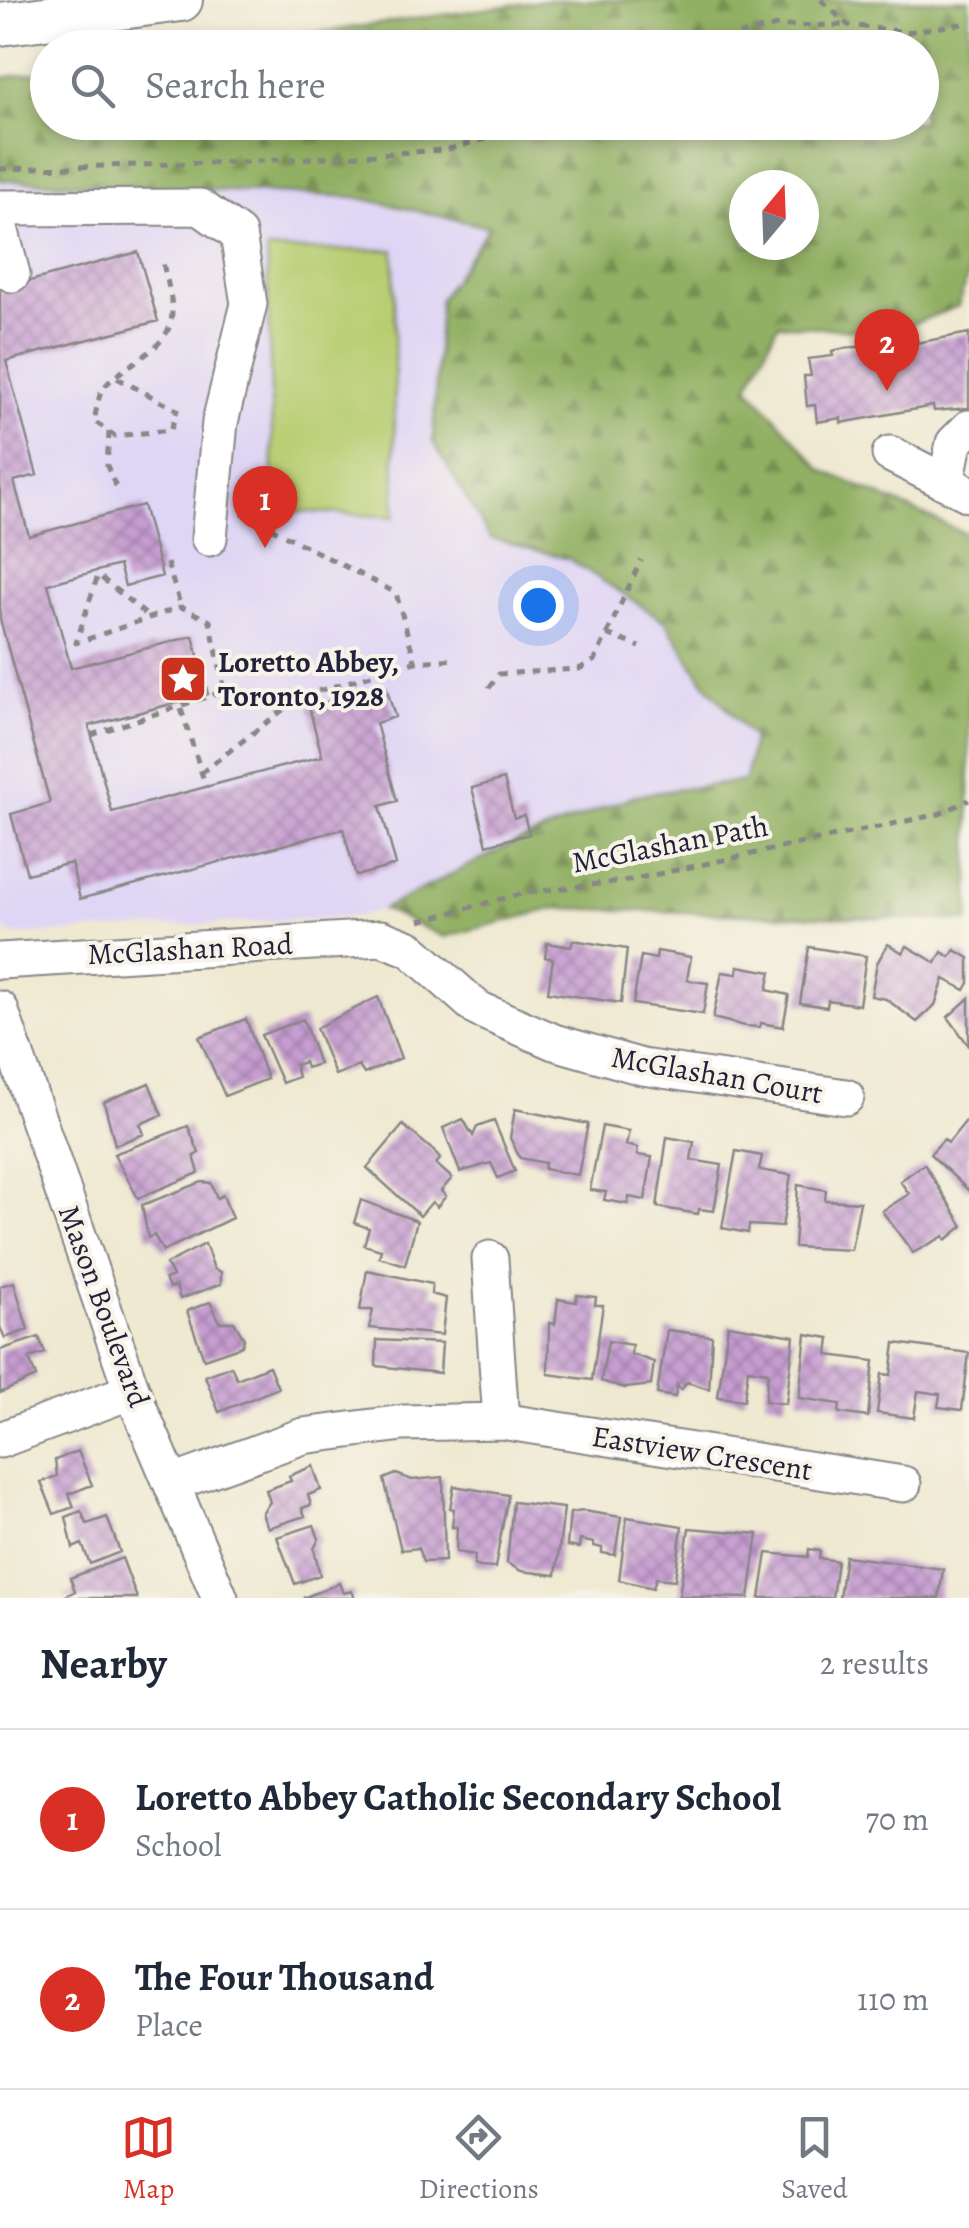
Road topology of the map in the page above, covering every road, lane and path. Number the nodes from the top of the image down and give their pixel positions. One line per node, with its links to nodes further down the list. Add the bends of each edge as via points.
1 (181, 0): 4 (main road)
2 (821, 0): 5 (path)
3 (969, 23): 8 (path)
4 (0, 24)
5 (848, 25): 6 (path); 7 (path)
6 (759, 30)
7 (890, 30)
8 (921, 30)
9 (483, 140): 10 (path, via 446,150)
10 (0, 169)
11 (0, 208): 21 (street, via 200,208 238,234 248,304 220,422)
12 (0, 228): 14 (street)
13 (163, 263): 15 (path, via 170,327)
14 (12, 274)
15 (118, 378): 17 (path, via 102,391 94,421); 17 (path, via 177,410 170,430)
16 (969, 428): 19 (street, via 954,443)
17 (108, 432): 20 (path, via 108,466)
18 (890, 454): 19 (street)
19 (958, 488)
20 (117, 490)
21 (213, 498): 22 (street); 30 (path, via 396,593)
22 (209, 538)
23 (641, 560): 27 (path)
24 (167, 563): 25 (path)
25 (181, 607): 26 (path); 32 (path, via 210,622 226,691)
26 (150, 618): 26 (path, via 98,574 76,643 113,630)
27 (607, 634): 28 (path); 31 (path, via 595,660 579,669 500,674)
28 (640, 647)
29 (455, 659): 30 (path)
30 (415, 662): 34 (path, via 300,696)
31 (489, 688)
32 (182, 708): 33 (path); 34 (path)
33 (92, 735)
34 (201, 772): 35 (path)
35 (206, 787)
36 (969, 800): 37 (path, McGlashan Path, via 939,814 630,880 524,893)
37 (380, 938): 38 (street, McGlashan Road); 40 (street, McGlashan Court, via 410,949 478,1010 554,1042 642,1068)
38 (0, 961)
39 (0, 1009): 42 (street, Mason Boulevard)
40 (846, 1098)
41 (490, 1259): 43 (street)
42 (132, 1391): 44 (street); 45 (street, Mason Boulevard)
43 (501, 1421): 45 (street, Eastview Crescent, via 402,1423 303,1436); 46 (street, Eastview Crescent)
44 (0, 1440)
45 (173, 1483): 47 (street, Mason Boulevard)
46 (903, 1484)
47 (220, 1598)

